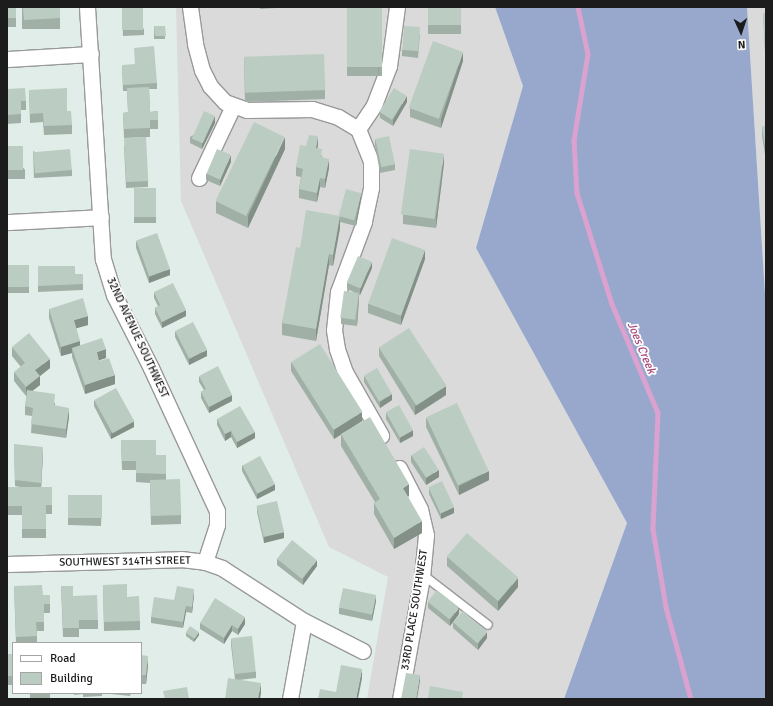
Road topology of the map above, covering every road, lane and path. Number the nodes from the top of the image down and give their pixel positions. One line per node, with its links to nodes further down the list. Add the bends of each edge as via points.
1 (87, 7): 4 (street, 32ND AVENUE SOUTHWEST)
2 (190, 7): 6 (street, via 195,44 202,70 217,94)
3 (397, 7): 7 (street, via 389,66 374,106)
4 (91, 54): 5 (street); 9 (street, 32ND AVENUE SOUTHWEST)
5 (7, 59)
6 (233, 106): 7 (street, via 256,111 312,109 338,117); 8 (street)
7 (358, 129): 13 (street, 33RD PLACE SOUTHWEST, via 371,161 371,188 364,222 338,292 335,336 345,372 412,490 424,519 426,540)
8 (199, 178)
9 (101, 217): 10 (street); 11 (street, 32ND AVENUE SOUTHWEST, via 103,259 114,295 217,511 217,525)
10 (7, 222)
11 (205, 562): 12 (street, SOUTHWEST 314TH STREET, via 181,559); 14 (street, SOUTHWEST 314TH STREET, via 222,568)
12 (7, 564)
13 (422, 574): 15 (lane); 18 (street, 33RD PLACE SOUTHWEST)
14 (304, 621): 16 (street, SOUTHWEST 314TH STREET); 17 (street)
15 (488, 625)
16 (363, 651)
17 (290, 699)
18 (400, 699)

